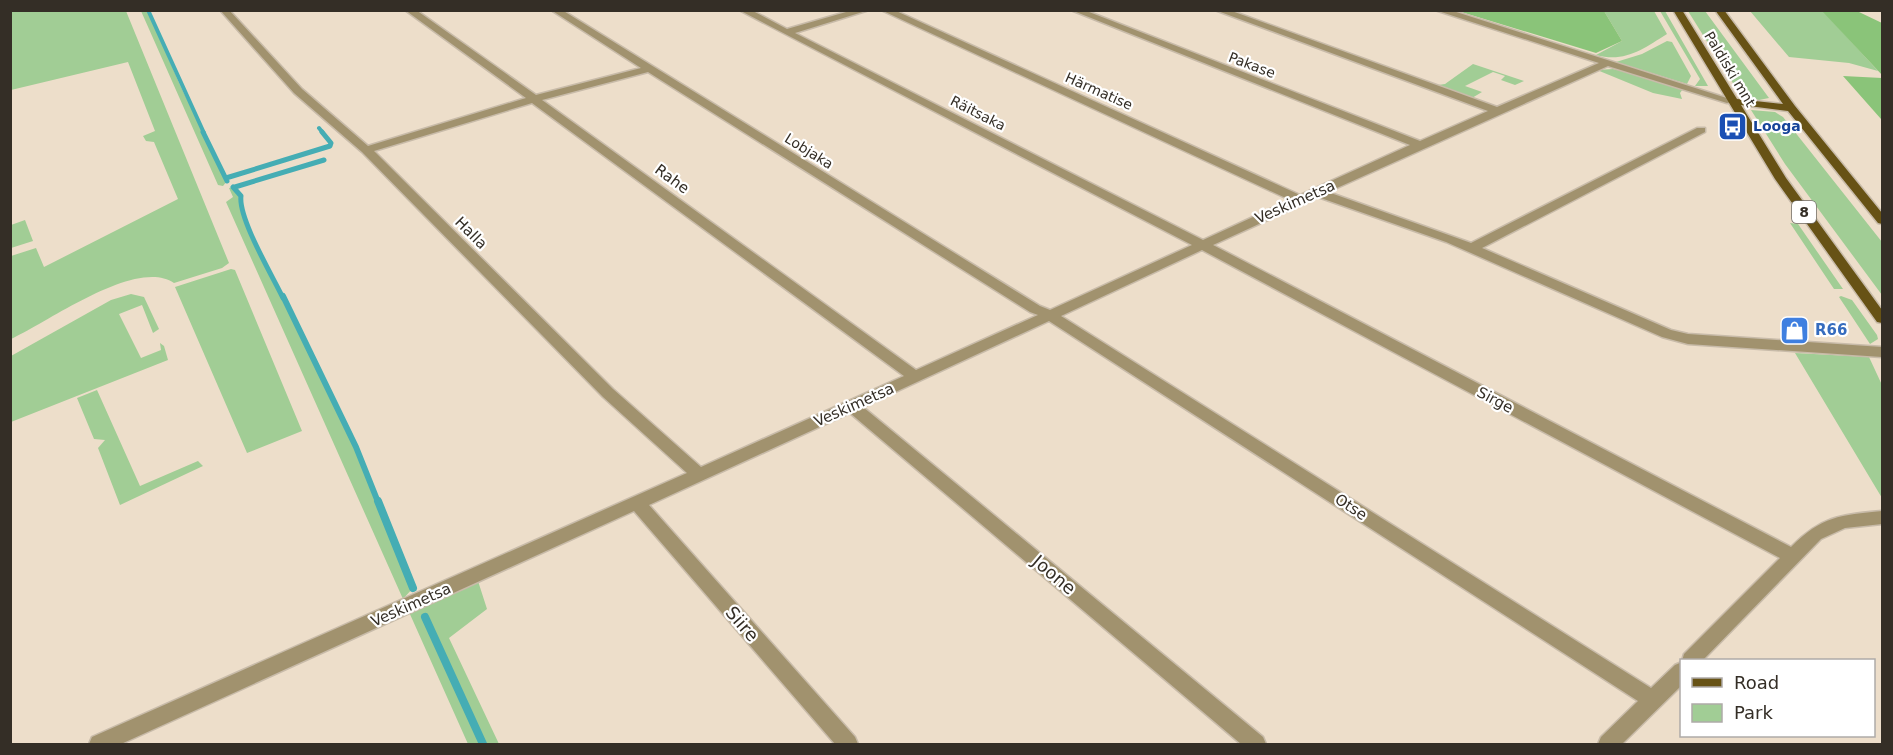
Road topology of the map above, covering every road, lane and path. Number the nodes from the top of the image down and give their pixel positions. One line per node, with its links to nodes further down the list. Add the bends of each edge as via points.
1 (224, 10): 21 (street, Halla, via 298,91)
2 (409, 10): 15 (street, Rahe)
3 (555, 10): 14 (street, Lobjaka)
4 (743, 10): 12 (street, Räitsaka)
5 (865, 10): 12 (street)
6 (885, 10): 23 (street, Härmatise)
7 (1075, 10): 20 (street, Pakase)
8 (1218, 10): 18 (street)
9 (1439, 10): 13 (street)
10 (1677, 10): 16 (main road, Paldiski mnt / 8)
11 (1719, 10): 17 (main road, Paldiski mnt)
12 (786, 32): 25 (street, Räitsaka)
13 (1607, 63): 16 (street); 18 (street, Veskimetsa)
14 (649, 69): 15 (street); 27 (street, Lobjaka)
15 (534, 99): 21 (street); 30 (street, Rahe)
16 (1731, 101): 17 (main road); 28 (main road, Paldiski mnt / 8, via 1781,179)
17 (1791, 108): 24 (main road, Paldiski mnt)
18 (1497, 111): 20 (street, Veskimetsa)
19 (1701, 130): 26 (street)
20 (1420, 145): 22 (street, Veskimetsa)
21 (366, 150): 32 (street, Halla, via 600,385)
22 (1316, 192): 23 (street, Veskimetsa); 26 (street)
23 (1300, 200): 25 (street, Veskimetsa)
24 (1882, 220)
25 (1199, 245): 27 (street, Veskimetsa); 35 (street, Sirge)
26 (1474, 247): 29 (street, via 1667,334 1688,339)
27 (1048, 314): 30 (street, Veskimetsa); 38 (street, Otse)
28 (1882, 320)
29 (1882, 352)
30 (915, 377): 31 (street, Veskimetsa)
31 (852, 406): 32 (street, Veskimetsa); 41 (street, Joone)
32 (699, 474): 33 (street, Veskimetsa)
33 (637, 503): 39 (street, Veskimetsa); 40 (street, Siire)
34 (1882, 518): 35 (street, via 1843,521 1815,534)
35 (1792, 556): 36 (street)
36 (1692, 659)
37 (1680, 673): 38 (street)
38 (1653, 700): 42 (street)
39 (99, 744)
40 (848, 744)
41 (1256, 744)
42 (1608, 744)

